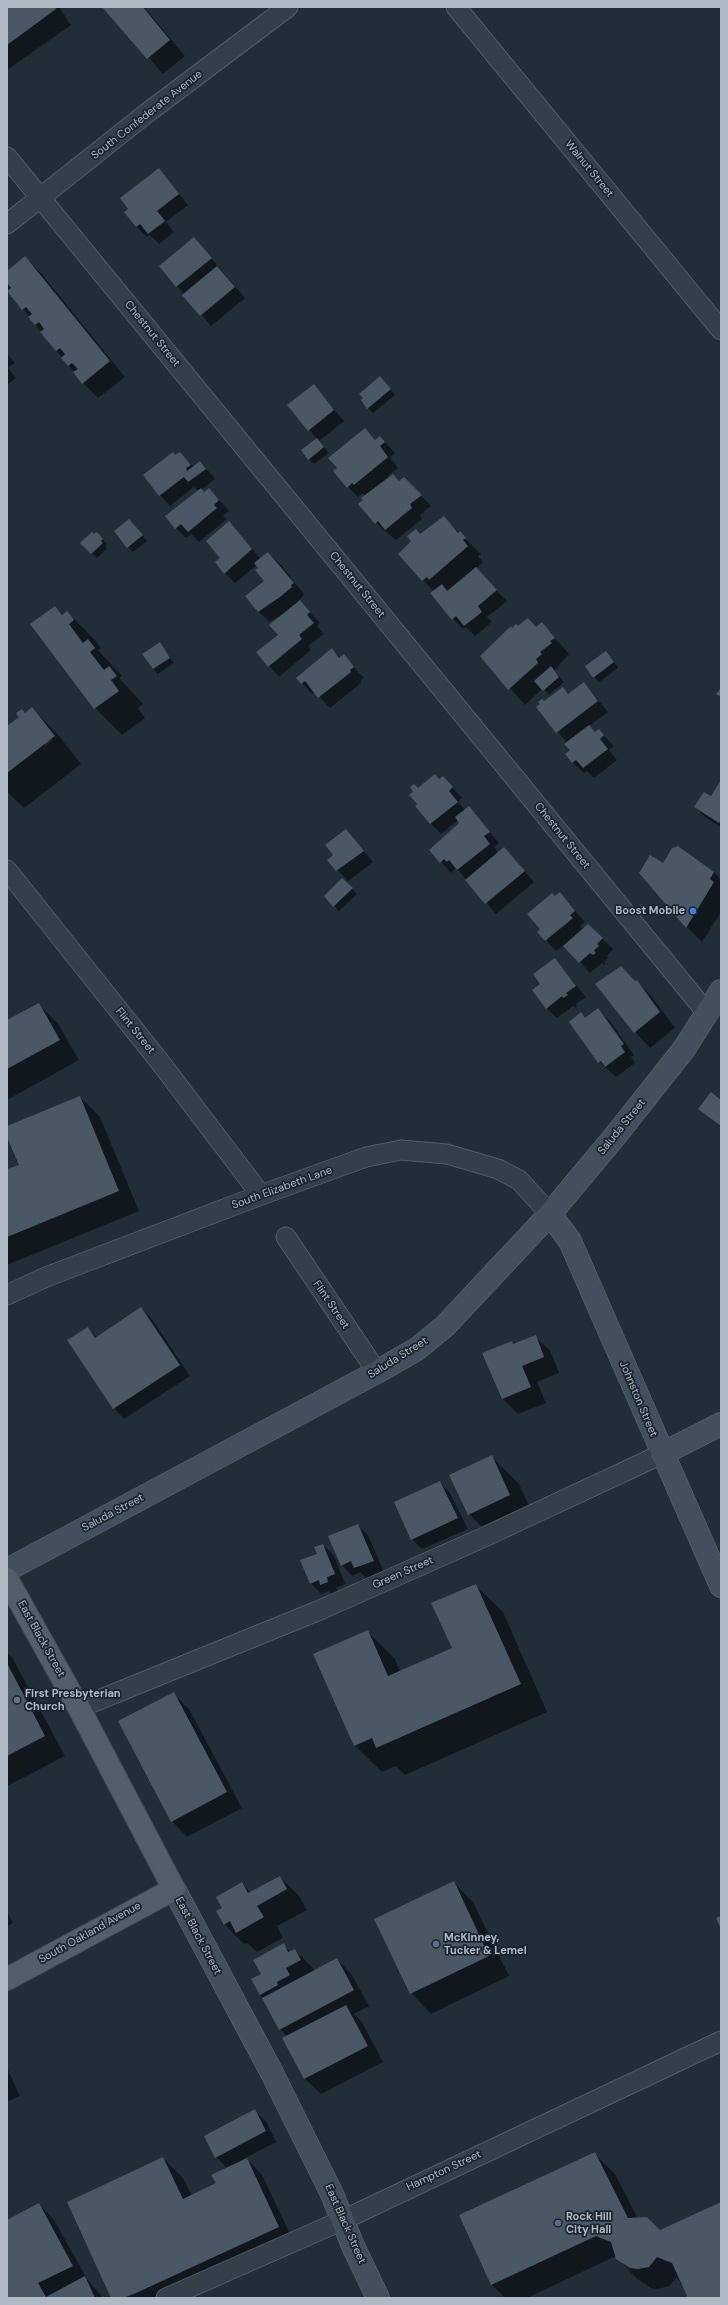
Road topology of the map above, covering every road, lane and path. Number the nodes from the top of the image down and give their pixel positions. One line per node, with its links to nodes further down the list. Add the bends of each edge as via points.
1 (288, 7): 4 (street, South Confederate Avenue, via 147,113)
2 (456, 7): 6 (street, Walnut Street)
3 (7, 156): 4 (street, Chestnut Street)
4 (41, 198): 5 (street, South Confederate Avenue); 9 (street, Chestnut Street)
5 (7, 224)
6 (721, 330)
7 (7, 870): 10 (street, Flint Street, via 160,1062)
8 (721, 991): 9 (main road, Saluda Street)
9 (707, 1013): 11 (main road, Saluda Street, via 684,1049)
10 (261, 1195): 11 (street, South Elizabeth Lane, via 366,1157 401,1150 428,1151 498,1169 519,1180); 13 (street, South Elizabeth Lane, via 46,1277)
11 (550, 1214): 14 (main road, Saluda Street, via 445,1326 417,1349); 16 (main road, Johnston Street, via 570,1241)
12 (286, 1237): 14 (street, Flint Street)
13 (7, 1295)
14 (377, 1372): 17 (main road, Saluda Street)
15 (721, 1424): 16 (main road, Green Street)
16 (662, 1454): 19 (main road, Johnston Street); 20 (street, Green Street, via 320,1610)
17 (7, 1570)
18 (7, 1579): 20 (main road, East Black Street)
19 (721, 1586)
20 (79, 1708): 21 (main road, East Black Street)
21 (174, 1889): 22 (main road, South Oakland Avenue); 24 (main road, East Black Street, via 272,2073)
22 (7, 1979)
23 (721, 2041): 24 (street, Hampton Street)
24 (343, 2220): 25 (street, Hampton Street); 26 (main road, East Black Street)
25 (166, 2298)
26 (378, 2298)

